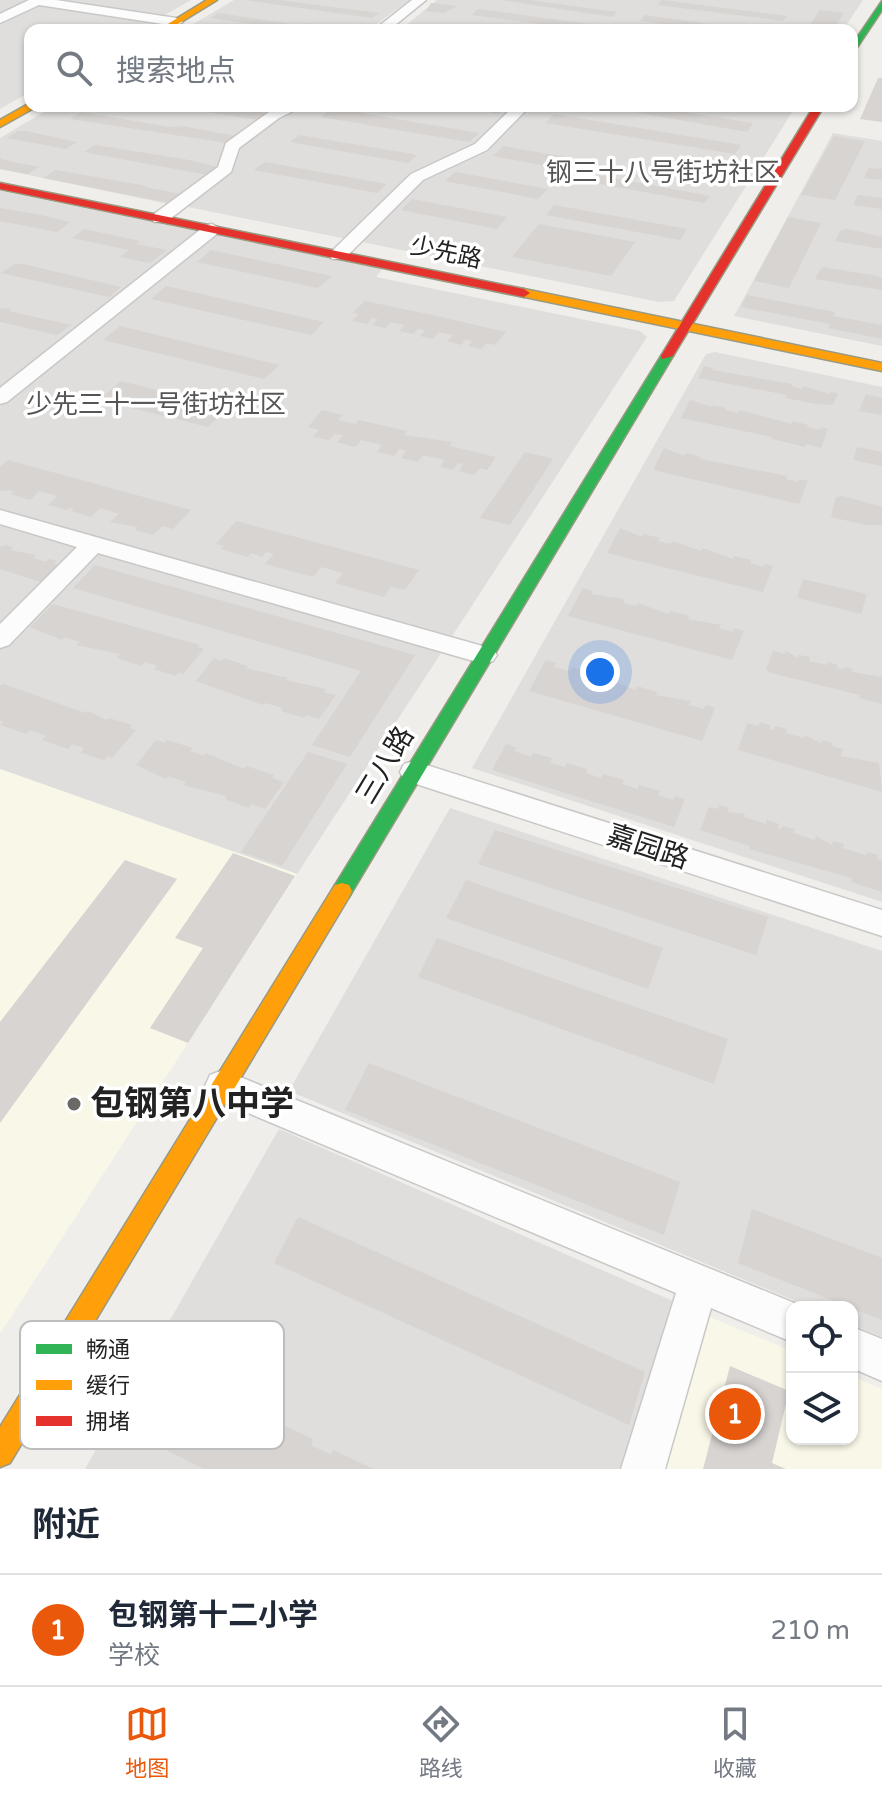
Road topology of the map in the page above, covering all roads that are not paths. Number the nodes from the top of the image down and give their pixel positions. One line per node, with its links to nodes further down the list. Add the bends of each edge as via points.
1 (38, 0): 5 (street); 6 (street)
2 (213, 0): 7 (main road)
3 (420, 0): 8 (street)
4 (882, 3): 9 (main road)
5 (0, 19)
6 (159, 24)
7 (172, 24)
8 (389, 24)
9 (858, 42)
10 (24, 110): 14 (main road)
11 (281, 112): 16 (street, via 232,146 225,169)
12 (517, 112): 18 (street, via 481,147 417,177)
13 (815, 112): 19 (main road, 三八路)
14 (0, 124)
15 (0, 186): 16 (main road, 少先路)
16 (160, 218): 17 (main road, 少先路)
17 (212, 229): 18 (main road, 少先路); 21 (street)
18 (338, 255): 19 (main road, 少先路)
19 (683, 326): 20 (main road, 少先路); 25 (main road, 三八路)
20 (882, 367)
21 (0, 398)
22 (0, 517): 23 (street)
23 (92, 545): 24 (street); 25 (street)
24 (0, 639)
25 (484, 655): 26 (main road, 三八路)
26 (414, 772): 27 (street, 嘉园路); 28 (main road, 三八路)
27 (882, 923)
28 (223, 1086): 29 (street); 31 (main road, 三八路)
29 (699, 1283): 30 (street); 36 (street)
30 (786, 1319)
31 (80, 1321)
32 (858, 1350): 33 (street)
33 (882, 1360)
34 (20, 1420): 35 (main road, 三八路)
35 (0, 1453)
36 (643, 1469)

